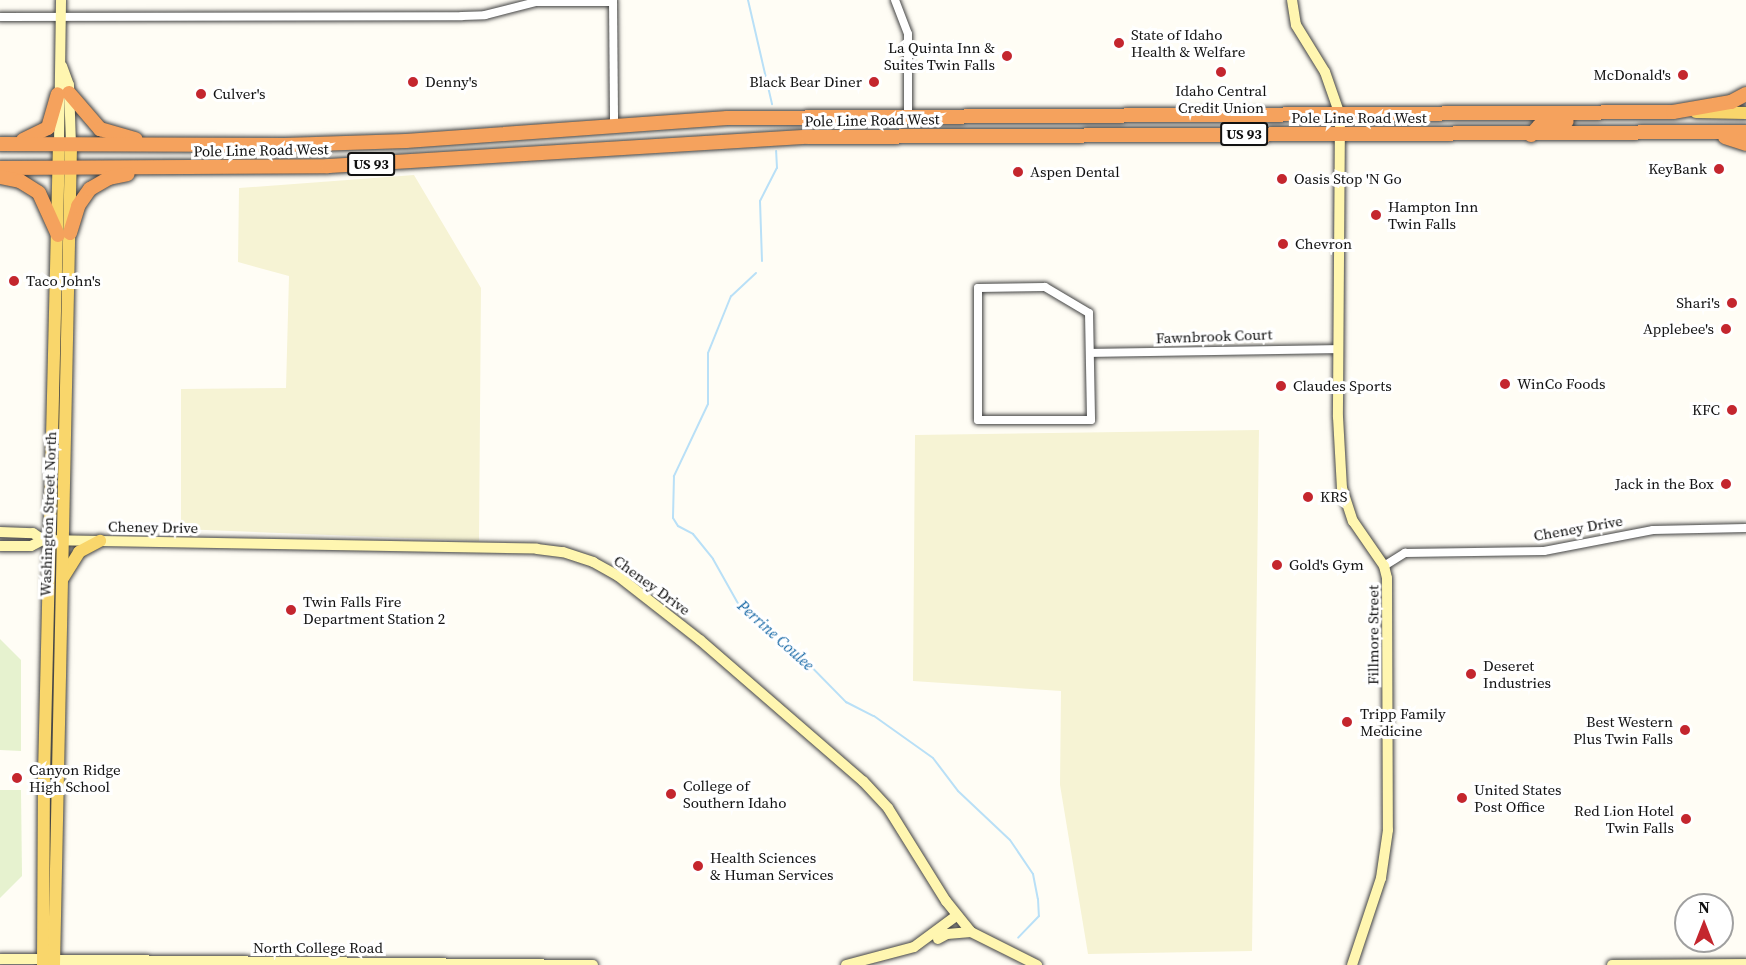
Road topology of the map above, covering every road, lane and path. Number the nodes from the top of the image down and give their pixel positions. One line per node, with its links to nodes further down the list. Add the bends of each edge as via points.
1 (61, 0): 6 (street, Washington Street North)
2 (895, 0): 14 (street, via 908,34)
3 (1292, 0): 13 (street, Fillmore Street, via 1296,25 1325,72)
4 (613, 1): 6 (street, via 536,2 462,16); 15 (street)
5 (0, 17): 6 (street)
6 (61, 17): 7 (street, Washington Street North)
7 (64, 93): 21 (highway, via 44,132); 23 (street, Washington Street North); 24 (highway, via 100,129)
8 (1746, 94): 10 (highway, US 93, via 1717,105)
9 (1646, 112): 10 (highway, Pole Line Road West / US 93); 11 (highway, Pole Line Road West / US 93); 20 (highway, via 1601,120 1550,122)
10 (1673, 112): 12 (main road, Pole Line Road West)
11 (1541, 113): 13 (highway, Pole Line Road West / US 93); 19 (highway, via 1523,127 1487,127)
12 (1746, 113)
13 (1340, 115): 14 (highway, Pole Line Road West / US 93); 18 (street, Fillmore Street)
14 (908, 116): 15 (highway, Pole Line Road West / US 93)
15 (614, 124): 24 (highway, Pole Line Road West / US 93, via 406,141)
16 (1746, 132): 17 (highway, Pole Line Road West / US 93)
17 (1678, 133): 20 (highway, Pole Line Road West / US 93); 22 (highway, via 1732,138)
18 (1341, 135): 19 (highway, Pole Line Road West / US 93); 27 (highway, Pole Line Road West / US 93, via 808,137 328,166); 30 (street, Fillmore Street)
19 (1431, 135): 20 (highway, Pole Line Road West / US 93)
20 (1531, 135)
21 (4, 144): 23 (highway, Pole Line Road West / US 93)
22 (1746, 144)
23 (65, 145): 24 (highway, Pole Line Road West / US 93); 26 (main road, Washington Street North)
24 (171, 145)
25 (0, 168): 26 (highway, Pole Line Road West / US 93)
26 (65, 168): 27 (highway, Pole Line Road West / US 93); 29 (main road, Washington Street North)
27 (178, 168): 29 (highway, via 98,182 78,206)
28 (0, 177): 29 (highway, via 20,181 39,193)
29 (64, 234): 34 (main road, Washington Street North)
30 (1339, 349): 31 (street, Fawnbrook Court); 37 (street, Fillmore Street, via 1342,488 1353,521)
31 (1090, 353): 31 (street, via 1091,420 978,420 978,288 1046,287 1089,313)
32 (1746, 528): 37 (street, Cheney Drive, via 1653,530 1538,552 1405,553)
33 (0, 532): 34 (street, via 33,533)
34 (52, 540): 35 (street, Cheney Drive); 36 (street, via 31,546); 38 (main road, Washington Street North); 42 (main road, Washington Street North)
35 (100, 541): 38 (main road, via 73,558); 39 (street, Cheney Drive, via 537,549 593,562 618,576 700,640 864,781 888,808)
36 (0, 546)
37 (1384, 566): 48 (street, Fillmore Street, via 1388,602 1388,830 1382,878)
38 (60, 585): 42 (main road, Washington Street North)
39 (956, 916): 40 (street); 45 (street, via 914,947)
40 (971, 932): 46 (street, via 947,934 902,958); 47 (street)
41 (0, 958): 42 (street, North College Road)
42 (49, 961): 44 (street, North College Road)
43 (1746, 964): 49 (street)
44 (593, 965)
45 (846, 965)
46 (878, 965)
47 (1037, 965)
48 (1352, 965)
49 (1612, 965)

